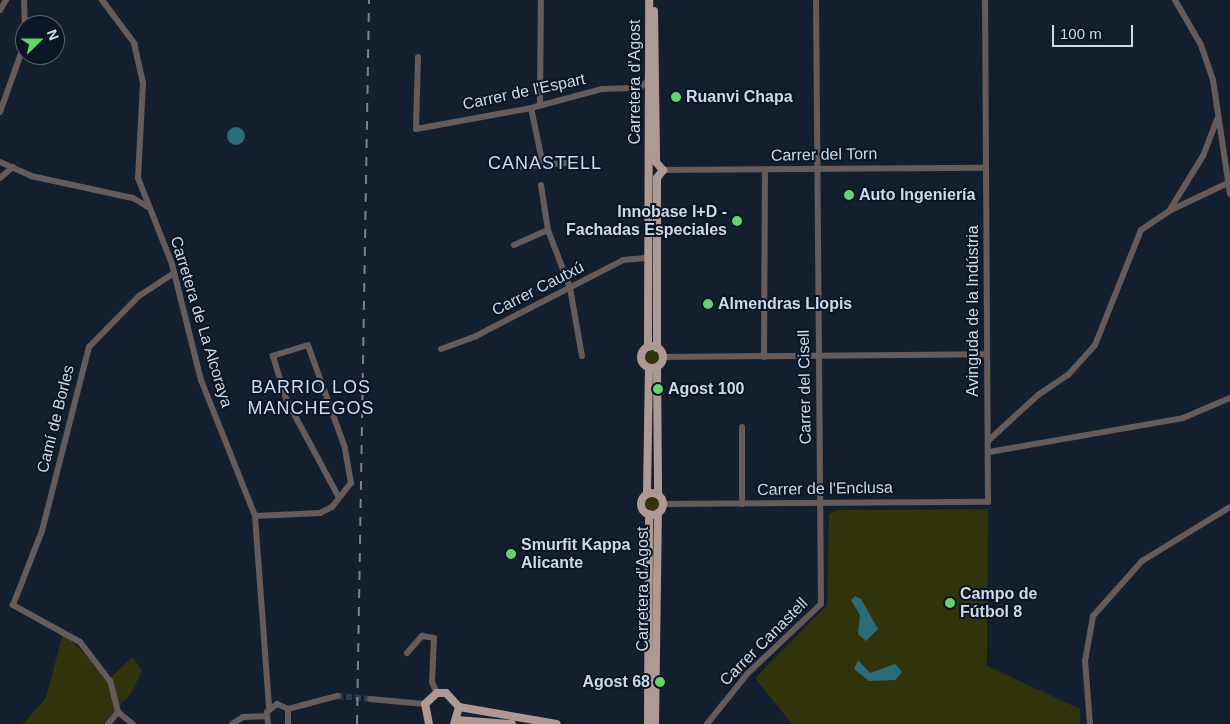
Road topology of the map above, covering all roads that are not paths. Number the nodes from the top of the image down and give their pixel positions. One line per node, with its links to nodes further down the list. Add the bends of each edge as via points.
1 (6, 0): 10 (street)
2 (24, 0): 11 (street)
3 (102, 0): 37 (street, Carretera de La Alcoraya, via 134,43 143,84 136,168)
4 (541, 0): 17 (street)
5 (648, 0): 14 (main road, Carretera d'Agost)
6 (654, 0): 23 (main road, Carretera d'Agost)
7 (816, 0): 27 (street, Carrer del Cisell)
8 (985, 0): 28 (street, Avinguda de la Indústria)
9 (1175, 0): 20 (street, via 1201,45 1213,80)
10 (0, 10)
11 (25, 15)
12 (418, 57): 18 (street, Carrer de l'Espart, via 416,129)
13 (17, 65): 19 (street)
14 (649, 80): 15 (street); 16 (main road, Carretera d'Agost)
15 (639, 88): 16 (street); 17 (street, Carrer de l'Espart, via 602,89)
16 (649, 96): 23 (main road, Carretera d'Agost)
17 (540, 105): 18 (street, Carrer de l'Espart)
18 (531, 108): 24 (street)
19 (0, 112)
20 (1218, 118): 34 (street); 38 (street, via 1204,156)
21 (0, 162): 25 (street)
22 (577, 162): 24 (street)
23 (653, 163): 29 (main road); 31 (main road)
24 (543, 165): 26 (street)
25 (13, 167): 32 (street); 37 (street, via 66,186 133,198)
26 (516, 167)
27 (818, 168): 28 (street, Carrer del Torn); 30 (street, Carrer del Torn); 51 (street, Carrer del Cisell)
28 (986, 168): 47 (street, Avinguda de la Indústria)
29 (663, 170): 30 (street, Carrer del Torn); 33 (main road)
30 (765, 170): 50 (street)
31 (648, 175): 33 (main road); 41 (main road)
32 (0, 178)
33 (657, 178): 46 (main road)
34 (1229, 183): 36 (street); 38 (street)
35 (541, 185): 39 (street)
36 (1230, 194)
37 (148, 207): 42 (street, Carretera de La Alcoraya)
38 (1169, 211): 55 (street, via 1141,230 1095,345 1068,375 1038,395)
39 (548, 230): 40 (street); 43 (street)
40 (514, 245)
41 (648, 258): 43 (street, Carrer Cautxú, via 623,260); 44 (main road)
42 (174, 273): 67 (street, Carretera de La Alcoraya, via 201,380); 79 (street, Camí de Borles, via 139,296 89,347 42,531 13,605 80,642 110,681)
43 (570, 288): 45 (street, Carrer Cautxú, via 448,350); 48 (street)
44 (648, 347): 46 (main road); 52 (main road, via 641,357)
45 (441, 348)
46 (658, 348): 49 (main road)
47 (986, 354): 51 (street); 55 (street, Avinguda de la Indústria)
48 (582, 356)
49 (663, 357): 50 (street); 52 (main road)
50 (764, 357): 51 (street)
51 (818, 357): 61 (street, Carrer del Cisell)
52 (653, 367): 57 (main road); 58 (main road)
53 (1230, 398): 56 (street, via 1184,418 1156,425)
54 (742, 427): 63 (street)
55 (988, 441): 56 (street, Avinguda de la Indústria)
56 (989, 452): 60 (street, Avinguda de la Indústria)
57 (647, 494): 58 (main road); 66 (main road, via 642,506)
58 (658, 494): 62 (main road)
59 (339, 498): 59 (street, via 286,399 273,356 308,345 353,475); 67 (street, via 320,513)
60 (988, 502): 61 (street, Carrer de l'Enclusa)
61 (819, 503): 63 (street, Carrer de l'Enclusa); 68 (street, Carrer del Cisell)
62 (663, 504): 63 (street, Carrer de l'Enclusa); 65 (main road)
63 (742, 504)
64 (1230, 507): 94 (street, via 1142,560 1094,616 1085,661)
65 (658, 513): 66 (main road); 92 (main road, Carretera d'Agost)
66 (649, 514): 91 (main road, Carretera d'Agost)
67 (255, 516): 70 (street, Carretera de La Alcoraya)
68 (822, 604): 93 (street, Carrer Canastell, via 747,674)
69 (407, 653): 71 (street, via 422,636 434,638 432,682)
70 (267, 691): 74 (street); 78 (street, Carretera de La Alcoraya)
71 (437, 693): 75 (main road); 77 (main road, via 452,696)
72 (337, 696): 80 (street)
73 (370, 699): 76 (street)
74 (277, 704): 78 (street); 80 (street)
75 (425, 704): 76 (street); 82 (main road)
76 (407, 705): 82 (street)
77 (459, 707): 83 (main road); 90 (main road)
78 (269, 708): 81 (street)
79 (118, 712): 84 (street); 85 (street)
80 (289, 712): 88 (street)
81 (266, 716): 86 (street, via 243,717); 87 (street)
82 (425, 719)
83 (456, 722): 89 (main road)
84 (108, 724)
85 (133, 724)
86 (232, 724)
87 (268, 724)
88 (288, 724)
89 (512, 724)
90 (557, 724)
91 (648, 724)
92 (655, 724)
93 (707, 724)
94 (1090, 724)

